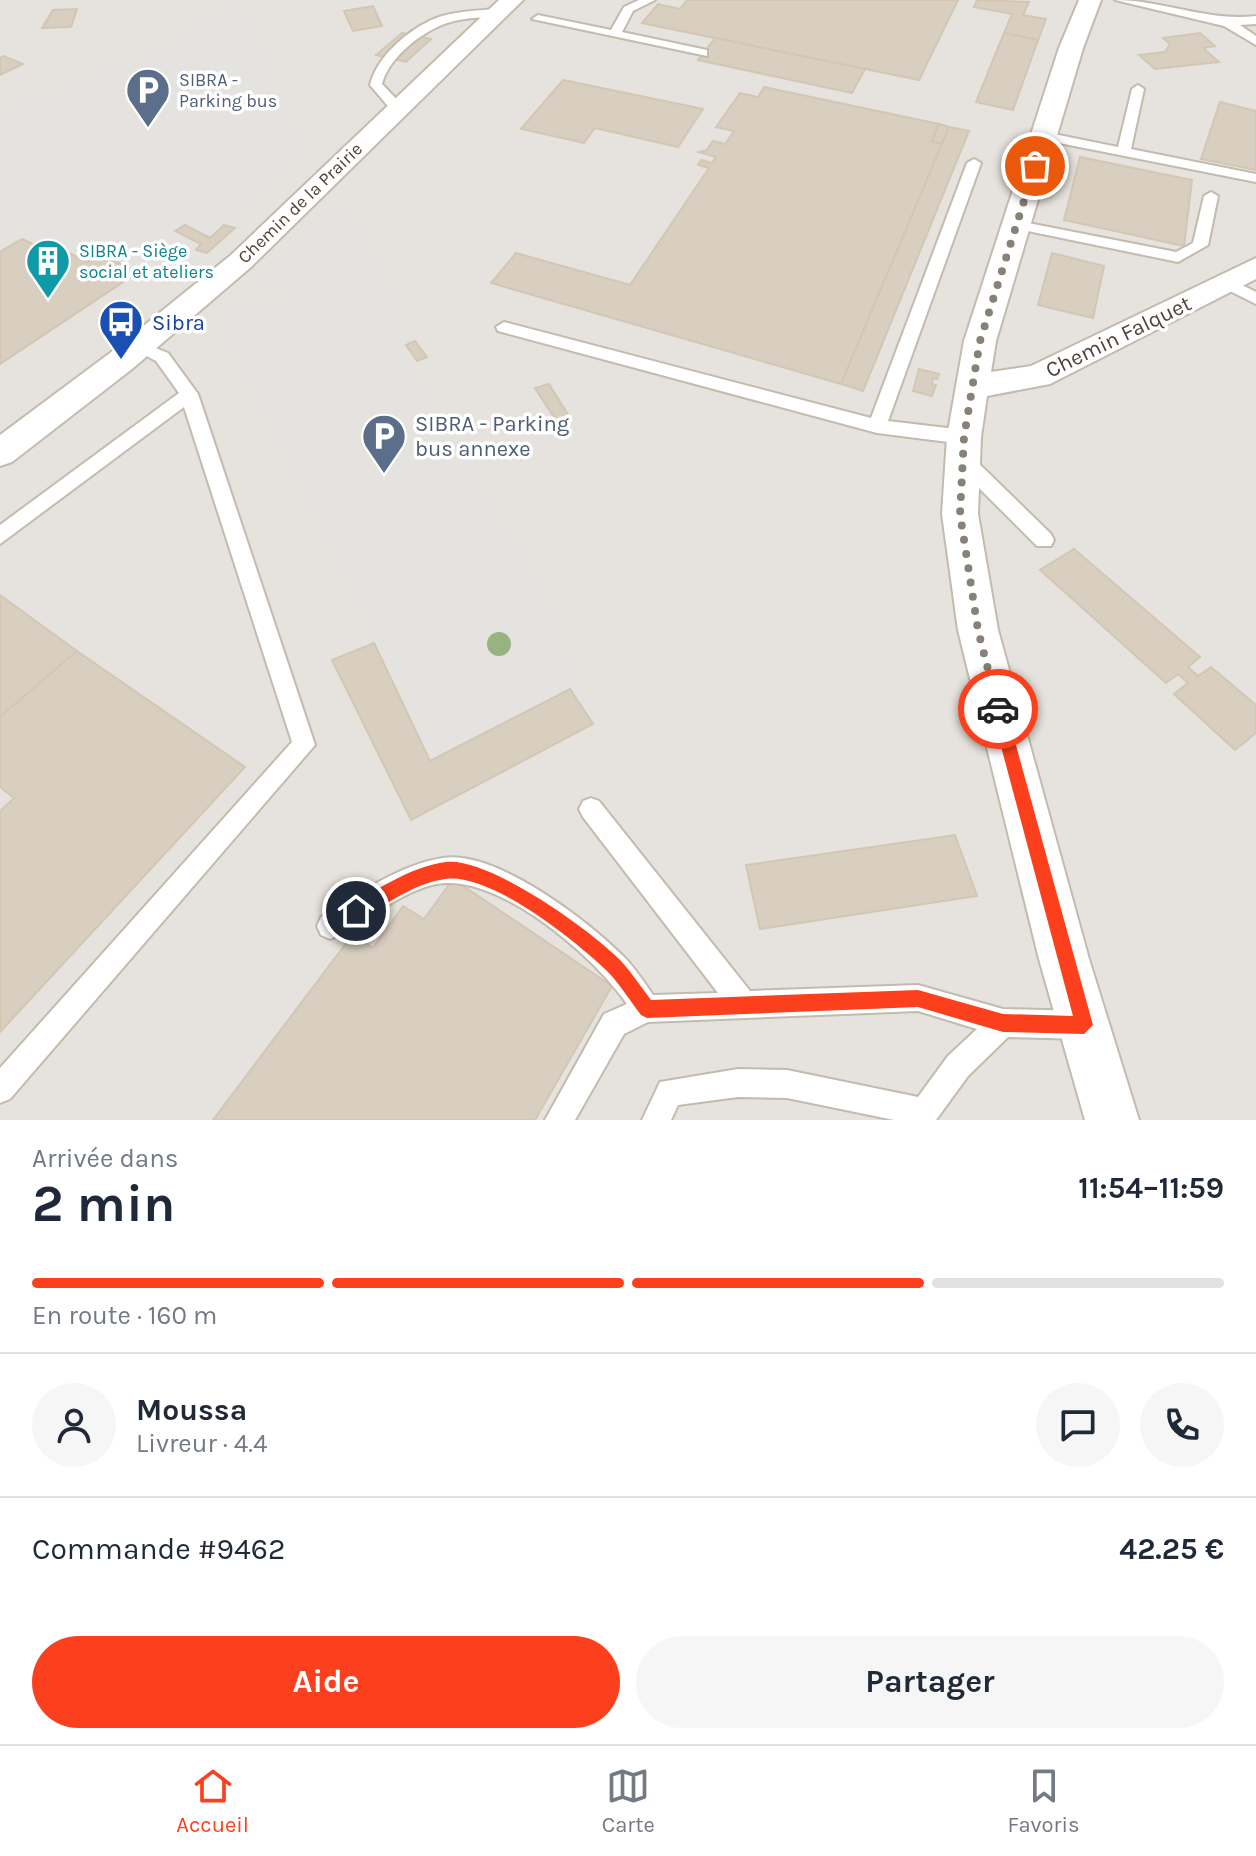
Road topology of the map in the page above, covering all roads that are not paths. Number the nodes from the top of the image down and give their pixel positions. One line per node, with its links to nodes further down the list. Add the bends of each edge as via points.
1 (649, 0): 9 (lane, via 628,9)
2 (1090, 0): 14 (street)
3 (1121, 0): 5 (lane)
4 (506, 6): 13 (street, Chemin de la Prairie); 13 (lane, via 427,25 379,68 376,85)
5 (1181, 6): 8 (lane)
6 (538, 19): 9 (lane)
7 (1256, 20): 8 (lane)
8 (1228, 23): 10 (lane)
9 (615, 34): 11 (lane)
10 (1256, 41)
11 (703, 53)
12 (1138, 89): 15 (lane)
13 (398, 109): 24 (street, Chemin de la Prairie, via 241,261)
14 (1044, 136): 15 (lane); 19 (street)
15 (1124, 151): 17 (lane)
16 (974, 163): 27 (lane)
17 (1256, 178)
18 (1211, 196): 19 (lane, via 1200,245 1178,257)
19 (1018, 225): 25 (street, via 980,341)
20 (1256, 267): 21 (street, Chemin Falquet)
21 (1226, 282): 22 (lane); 25 (street, Chemin Falquet, via 1038,376)
22 (1256, 299)
23 (504, 327): 27 (lane)
24 (138, 347): 26 (lane, via 162,357); 29 (street, Chemin de la Prairie)
25 (973, 387): 28 (street)
26 (189, 394): 30 (lane); 38 (lane, via 304,745)
27 (877, 426): 28 (lane)
28 (963, 449): 31 (lane); 37 (street, via 960,514 978,630)
29 (0, 453)
30 (0, 536)
31 (1044, 540)
32 (591, 809): 34 (lane)
33 (330, 926): 35 (lane, via 409,880 448,870 475,874 530,900 566,927 614,966)
34 (744, 1005): 35 (lane); 36 (lane, via 918,998)
35 (647, 1009): 40 (lane, via 614,1024)
36 (1003, 1023): 37 (lane); 39 (lane, via 958,1066)
37 (1084, 1025): 42 (street)
38 (0, 1089)
39 (926, 1116): 41 (lane, via 787,1084 738,1083 670,1092)
40 (559, 1120)
41 (656, 1120)
42 (1112, 1120)

